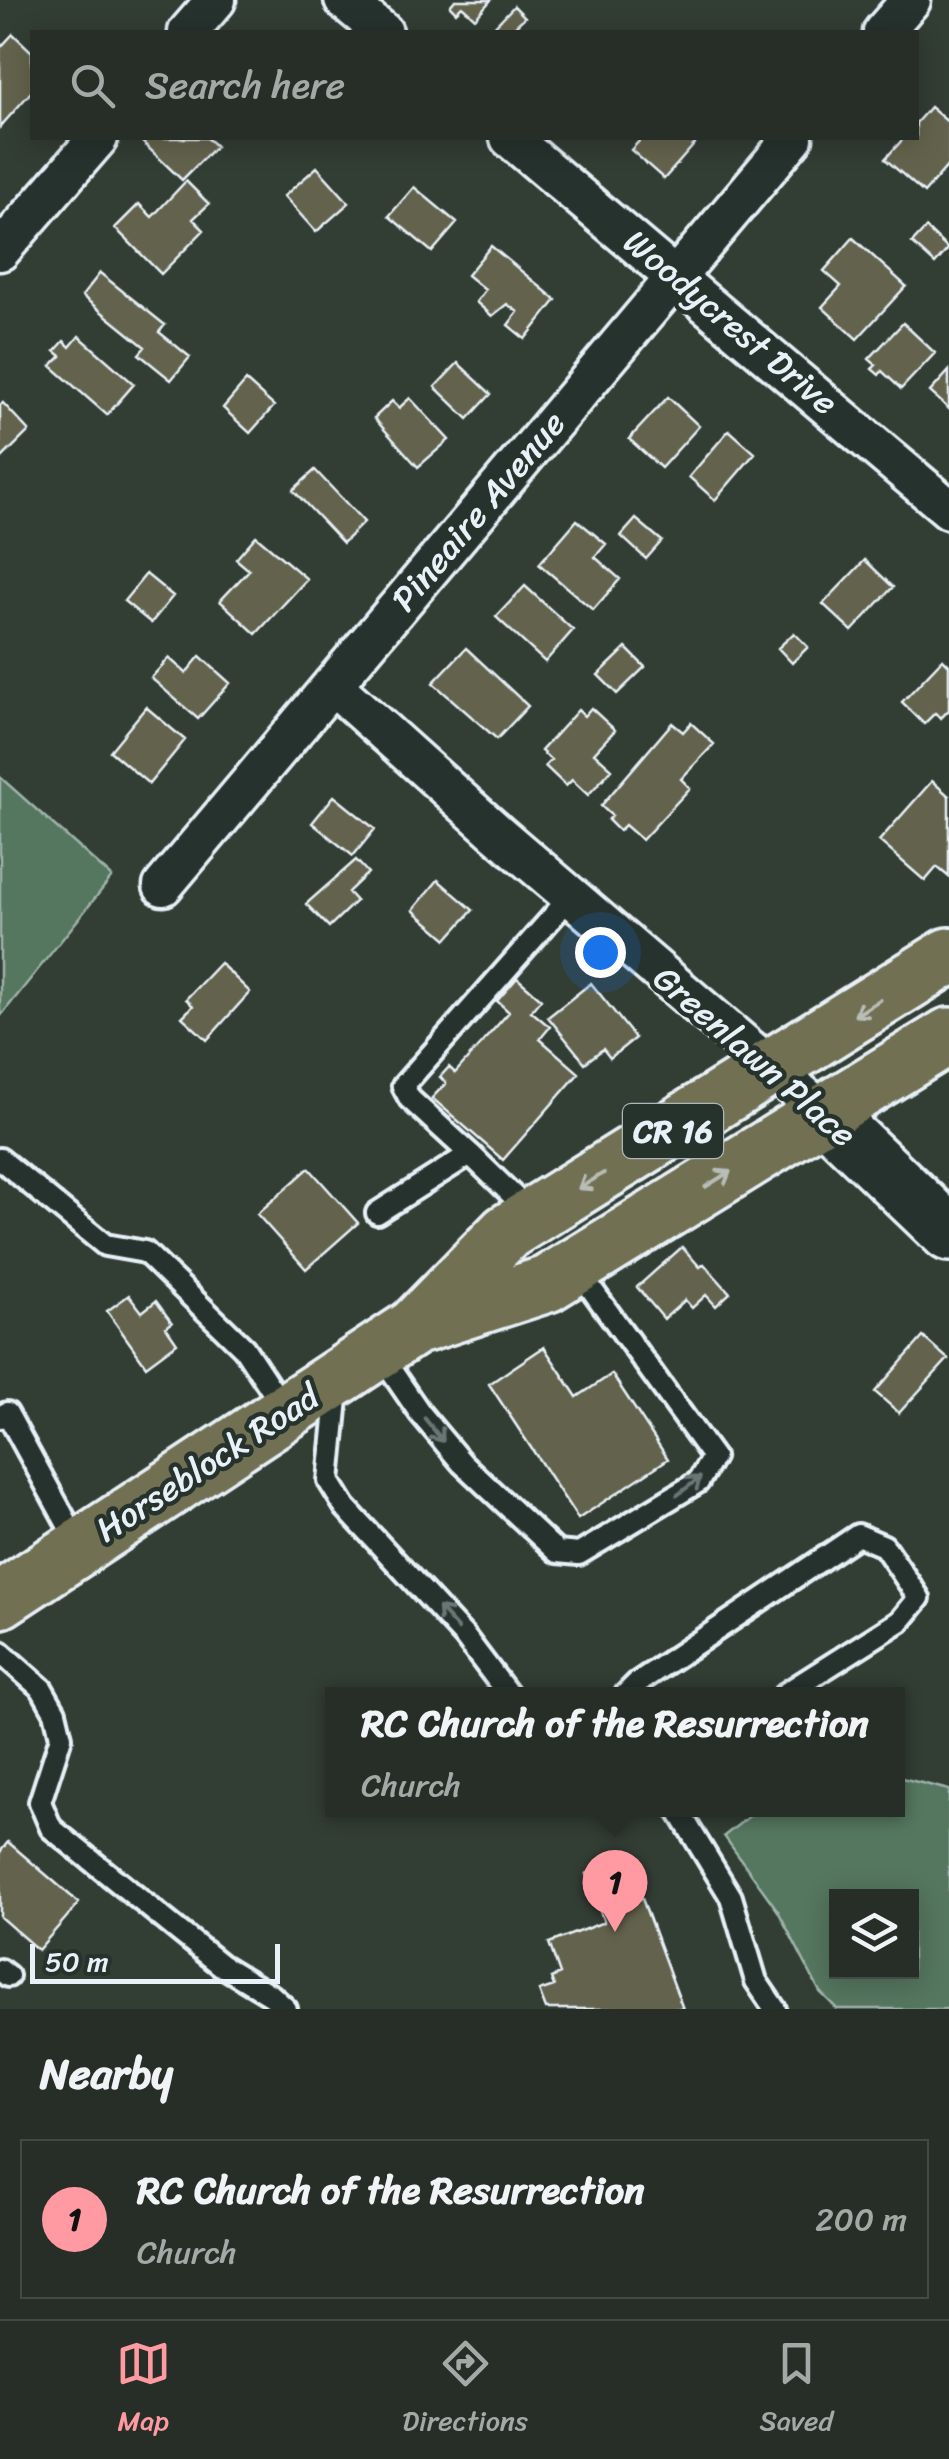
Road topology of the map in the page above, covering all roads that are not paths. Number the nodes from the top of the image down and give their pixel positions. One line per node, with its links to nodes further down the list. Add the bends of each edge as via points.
1 (216, 0): 4 (street)
2 (344, 0): 5 (street)
3 (911, 0): 6 (street)
4 (190, 30)
5 (381, 30)
6 (885, 30)
7 (96, 140): 10 (street)
8 (512, 140): 11 (street, Woodycrest Drive)
9 (791, 140): 11 (street, Pineaire Avenue)
10 (0, 251)
11 (676, 274): 12 (street, Woodycrest Drive); 13 (street, Pineaire Avenue)
12 (949, 509)
13 (332, 684): 14 (street, Pineaire Avenue); 15 (street, Greenlawn Place)
14 (163, 886)
15 (571, 896): 18 (street, Greenlawn Place); 20 (lane, via 403,1086)
16 (949, 956): 18 (main road, Horseblock Road / CR 16, one-way to 18)
17 (949, 1036): 19 (main road, Horseblock Road / CR 16)
18 (772, 1069): 19 (street, Greenlawn Place); 23 (main road, Horseblock Road / CR 16, one-way to 23)
19 (824, 1113): 24 (street, Greenlawn Place); 25 (main road, Horseblock Road / CR 16, one-way to 19)
20 (470, 1154): 22 (lane); 23 (lane)
21 (0, 1159): 28 (lane, via 104,1245 145,1252 244,1348)
22 (377, 1214)
23 (534, 1216): 26 (main road, Horseblock Road / CR 16, via 507,1232)
24 (949, 1233)
25 (575, 1267): 26 (main road, Horseblock Road / CR 16); 26 (lane, one-way to 25, via 462,1464 557,1552 580,1554 698,1482 713,1457)
26 (377, 1352): 28 (main road, Horseblock Road / CR 16); 32 (lane, one-way to 26, via 329,1481)
27 (2, 1407): 29 (lane)
28 (286, 1411): 29 (main road, Horseblock Road / CR 16)
29 (80, 1547): 30 (main road, Horseblock Road / CR 16)
30 (0, 1600)
31 (0, 1652): 36 (lane, via 42,1689 55,1712 60,1737 40,1802 51,1828)
32 (503, 1687)
33 (632, 1687): 34 (lane, via 858,1535 884,1546 919,1598 900,1622)
34 (796, 1687)
35 (682, 1817): 37 (lane, via 731,1898 756,1981)
36 (286, 2009)
37 (775, 2009)

